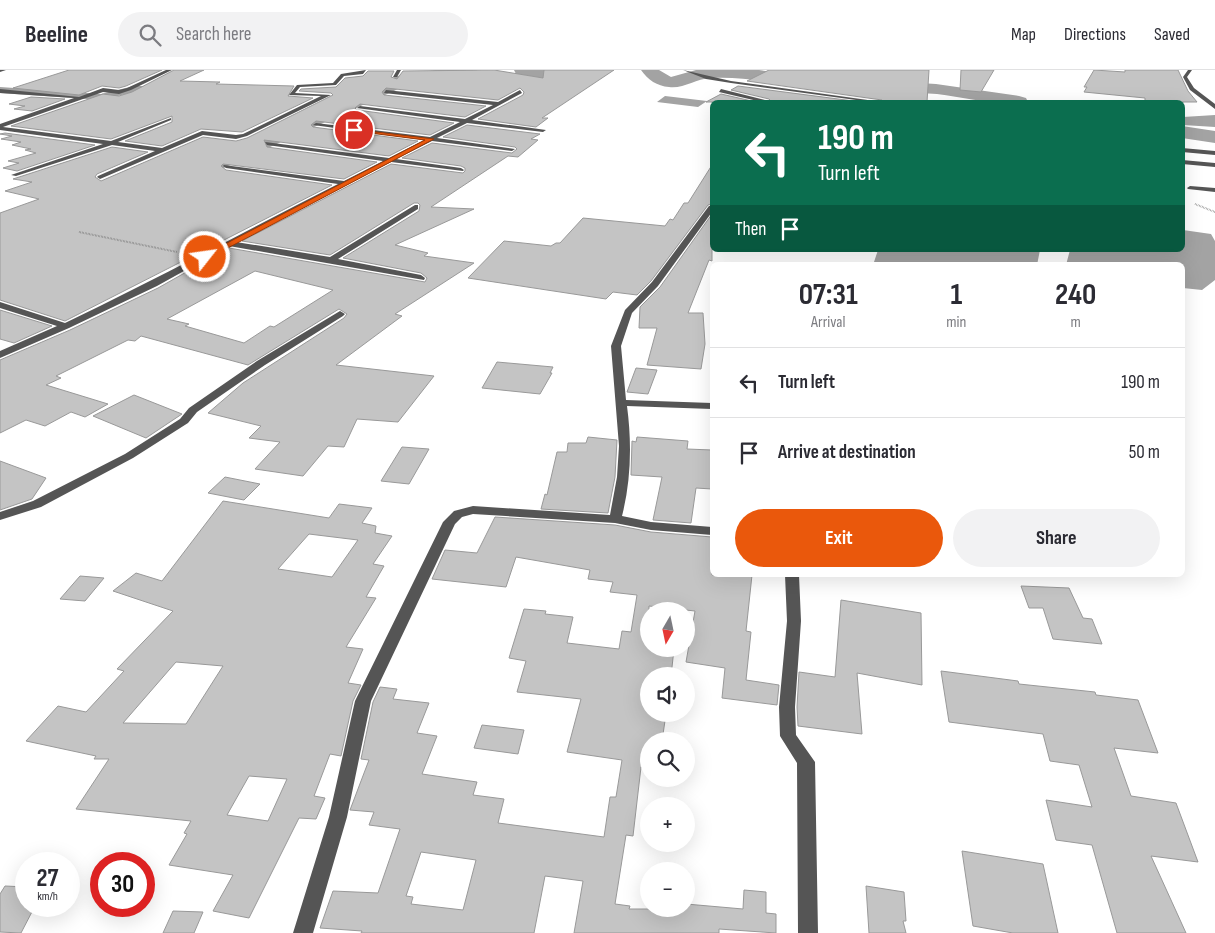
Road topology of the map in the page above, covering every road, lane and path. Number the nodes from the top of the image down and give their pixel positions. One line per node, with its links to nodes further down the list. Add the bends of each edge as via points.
1 (4, 70): 8 (street)
2 (170, 70): 15 (street, via 129,89 119,92 103,90)
3 (364, 70): 32 (street, via 343,75 334,84 299,86 291,94 328,95 245,135 202,133)
4 (399, 70): 10 (street)
5 (685, 70): 17 (street, via 756,87)
6 (1067, 70): 9 (street)
7 (1190, 70): 19 (street, via 1185,77 1192,89)
8 (0, 71)
9 (1086, 72)
10 (395, 76)
11 (0, 91): 15 (street)
12 (721, 91): 16 (street)
13 (386, 92): 18 (street)
14 (520, 92): 18 (street)
15 (85, 97): 24 (street)
16 (759, 100)
17 (863, 100)
18 (499, 104): 22 (street)
19 (1215, 107)
20 (360, 108): 22 (street)
21 (169, 119): 30 (street)
22 (466, 120): 25 (street); 28 (street)
23 (316, 125): 28 (street)
24 (0, 127): 26 (street)
25 (543, 130)
26 (24, 131): 27 (street); 30 (street)
27 (8, 136)
28 (431, 139): 31 (street); 35 (street)
29 (267, 143): 35 (street)
30 (109, 144): 32 (street); 40 (street)
31 (512, 149)
32 (165, 150): 41 (street)
33 (1185, 150): 34 (street)
34 (1215, 153)
35 (389, 160): 39 (street); 42 (street)
36 (1185, 162): 38 (street)
37 (226, 166): 42 (street)
38 (1215, 166)
39 (461, 170)
40 (14, 175)
41 (100, 177)
42 (344, 183): 50 (street)
43 (1190, 188): 44 (street)
44 (1215, 190)
45 (1190, 202): 48 (path)
46 (415, 207): 52 (street)
47 (710, 210): 58 (street, via 655,284 628,312 616,346)
48 (1215, 212)
49 (79, 232): 51 (path)
50 (228, 243): 51 (street); 52 (street)
51 (205, 257): 56 (street)
52 (331, 260): 53 (street)
53 (421, 278)
54 (0, 306): 56 (street)
55 (340, 314): 60 (street, via 261,363 193,410 184,422 129,456 37,504)
56 (66, 326): 57 (street)
57 (0, 355)
58 (621, 403): 59 (street); 61 (street, via 622,483)
59 (710, 406)
60 (0, 516)
61 (615, 519): 62 (street); 64 (street, via 473,510 458,514 449,522 363,701 338,817)
62 (710, 531)
63 (792, 577): 65 (street, via 794,621 787,707 788,736 806,762)
64 (303, 933)
65 (808, 933)

